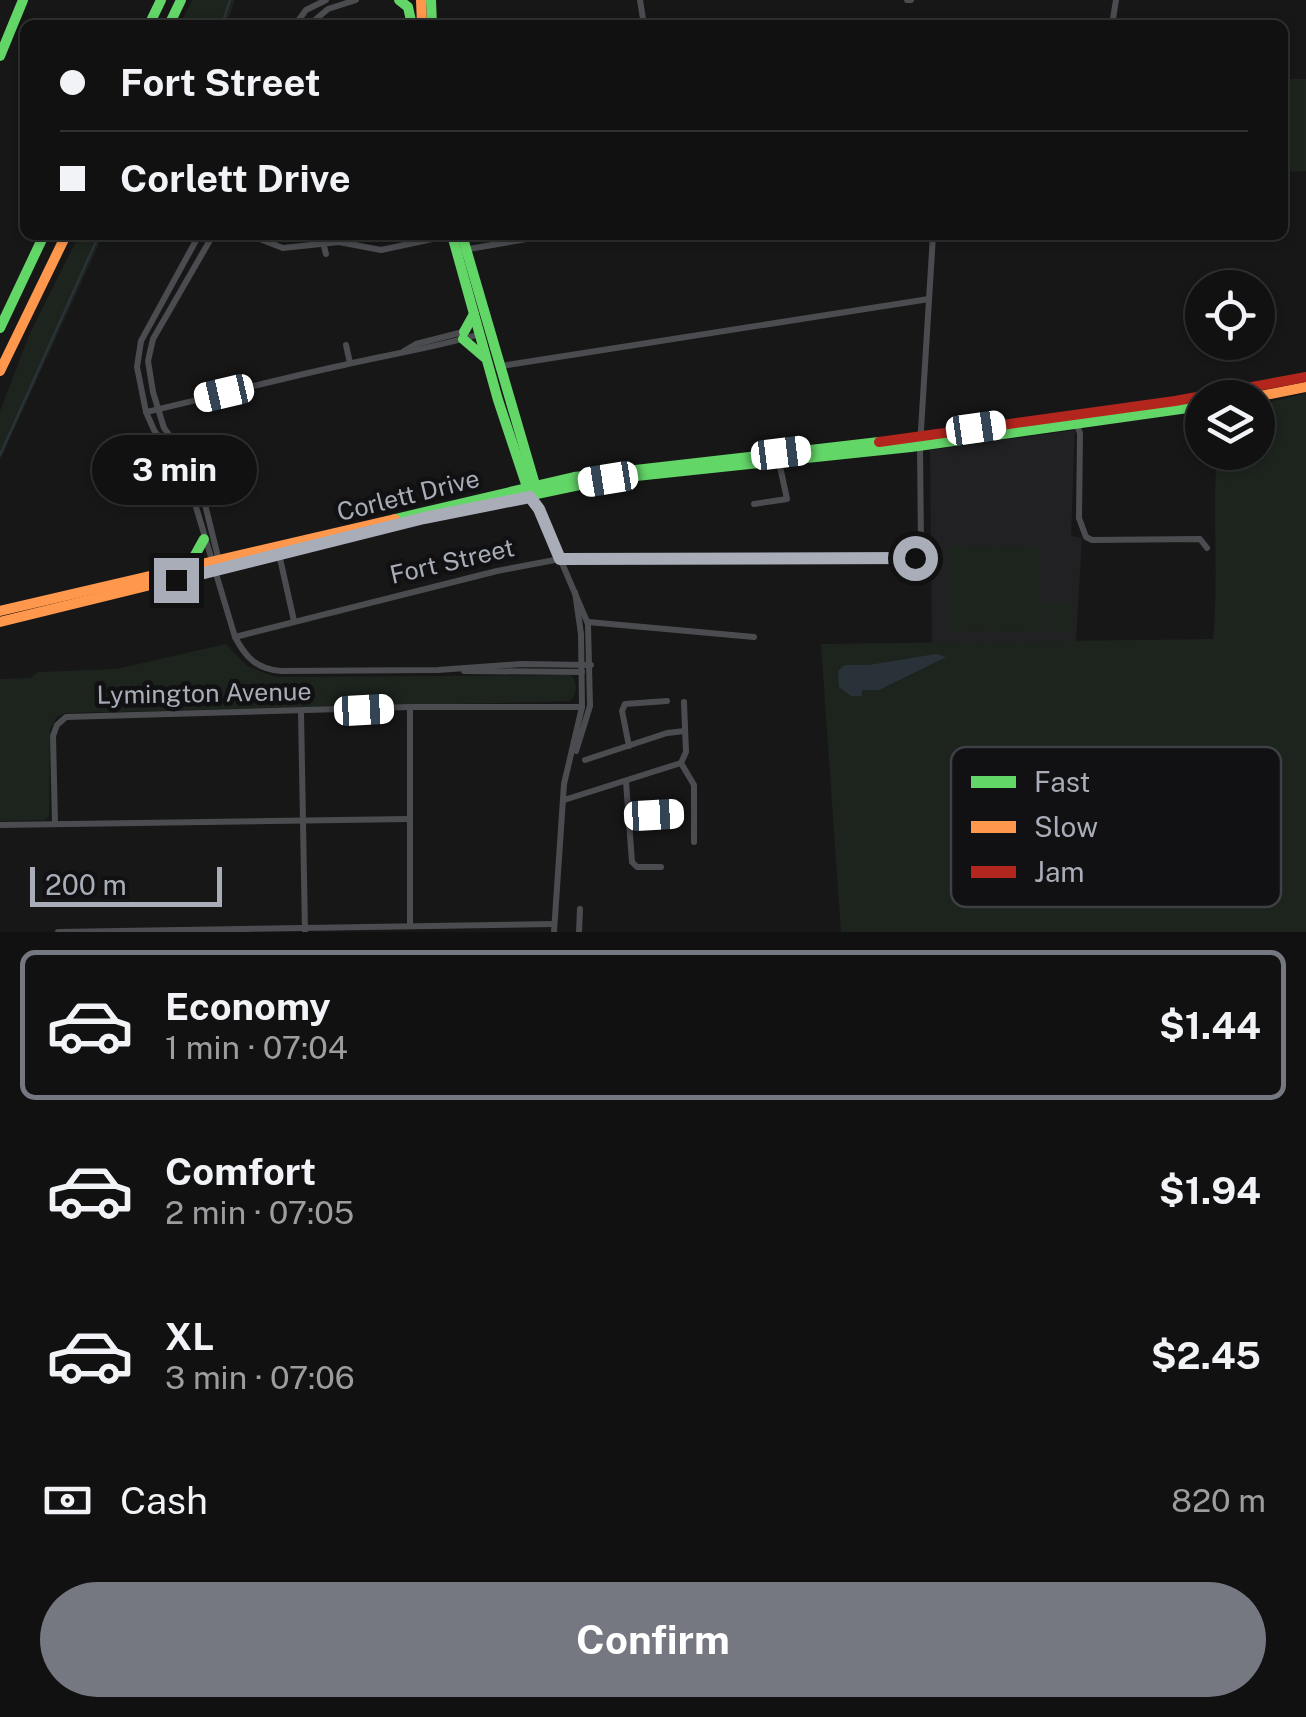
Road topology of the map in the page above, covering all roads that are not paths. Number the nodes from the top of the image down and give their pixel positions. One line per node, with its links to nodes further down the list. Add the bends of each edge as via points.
1 (23, 0): 6 (main road)
2 (326, 0): 4 (street)
3 (356, 0): 5 (street)
4 (299, 20)
5 (315, 20)
6 (0, 56)
7 (41, 240): 22 (main road)
8 (64, 240): 33 (main road)
9 (197, 240): 41 (street, via 138,350)
10 (210, 240): 40 (street, via 150,345)
11 (262, 240): 12 (street, via 283,248)
12 (318, 240)
13 (322, 240): 21 (street)
14 (329, 240): 15 (street, via 386,250)
15 (430, 240)
16 (455, 240): 20 (main road)
17 (462, 240): 20 (main road)
18 (520, 240): 20 (street)
19 (932, 240): 23 (street)
20 (461, 250): 25 (main road); 27 (main road)
21 (326, 254)
22 (32, 258): 24 (main road); 26 (main road)
23 (929, 299): 32 (street); 44 (street)
24 (0, 311)
25 (474, 313): 27 (main road); 28 (main road)
26 (0, 328)
27 (483, 330): 28 (street); 30 (main road); 32 (main road)
28 (463, 336): 30 (main road); 31 (street, via 420,352)
29 (346, 345): 31 (street)
30 (487, 363): 43 (main road)
31 (350, 364): 40 (street)
32 (500, 366): 38 (main road)
33 (0, 371): 35 (main road)
34 (1306, 377): 42 (main road, Corlett Drive)
35 (0, 383)
36 (1306, 387): 37 (main road)
37 (1275, 393)
38 (510, 403): 43 (main road); 46 (main road)
39 (1185, 408): 42 (main road, Corlett Drive)
40 (157, 409): 41 (street); 52 (street, via 194,466)
41 (146, 412): 48 (street, via 182,468)
42 (1075, 420): 44 (main road, Corlett Drive); 49 (street, via 1084,534 1092,540 1200,539)
43 (504, 422): 46 (main road)
44 (921, 440): 45 (main road, Corlett Drive); 46 (main road, Corlett Drive, via 606,471); 51 (street, Fort Street, via 920,552 910,559)
45 (779, 462): 46 (main road, Corlett Drive); 47 (street, via 787,499)
46 (532, 491): 50 (main road, Corlett Drive); 51 (street); 52 (main road, Corlett Drive)
47 (754, 504)
48 (204, 539): 52 (street); 53 (main road, via 194,557)
49 (1208, 548)
50 (279, 553): 52 (main road, Corlett Drive); 56 (street)
51 (560, 559): 54 (street); 56 (street, Fort Street)
52 (216, 568): 53 (main road, Corlett Drive); 57 (main road, Corlett Drive); 59 (street)
53 (164, 573): 55 (main road, Corlett Drive)
54 (575, 592): 58 (street); 61 (street)
55 (0, 611)
56 (294, 621): 59 (street, Fort Street)
57 (0, 622)
58 (588, 622): 60 (street); 62 (street)
59 (235, 637): 61 (street, via 248,658 273,671)
60 (754, 637)
61 (581, 668): 62 (street); 65 (street)
62 (591, 668): 70 (street, via 589,717)
63 (668, 701): 69 (street, via 625,704)
64 (684, 702): 68 (street)
65 (582, 706): 66 (street, Lymington Avenue); 70 (street)
66 (410, 708): 67 (street, Lymington Avenue); 77 (street)
67 (301, 712): 78 (street); 80 (street, Lymington Avenue, via 66,717 54,736)
68 (686, 731): 69 (street); 72 (street)
69 (628, 746): 71 (street)
70 (570, 760): 74 (street)
71 (585, 760)
72 (681, 763): 73 (street); 81 (street, via 694,784)
73 (626, 782): 74 (street); 76 (street)
74 (564, 800): 85 (street)
75 (677, 814): 76 (street)
76 (630, 816): 82 (street, via 633,864)
77 (410, 819): 78 (street); 84 (street)
78 (303, 820): 80 (street); 86 (street)
79 (0, 824): 80 (street)
80 (55, 824)
81 (694, 842)
82 (661, 867)
83 (580, 909): 88 (street)
84 (410, 925): 85 (street); 86 (street)
85 (554, 928)
86 (305, 930): 87 (street)
87 (58, 932)
88 (579, 932)

